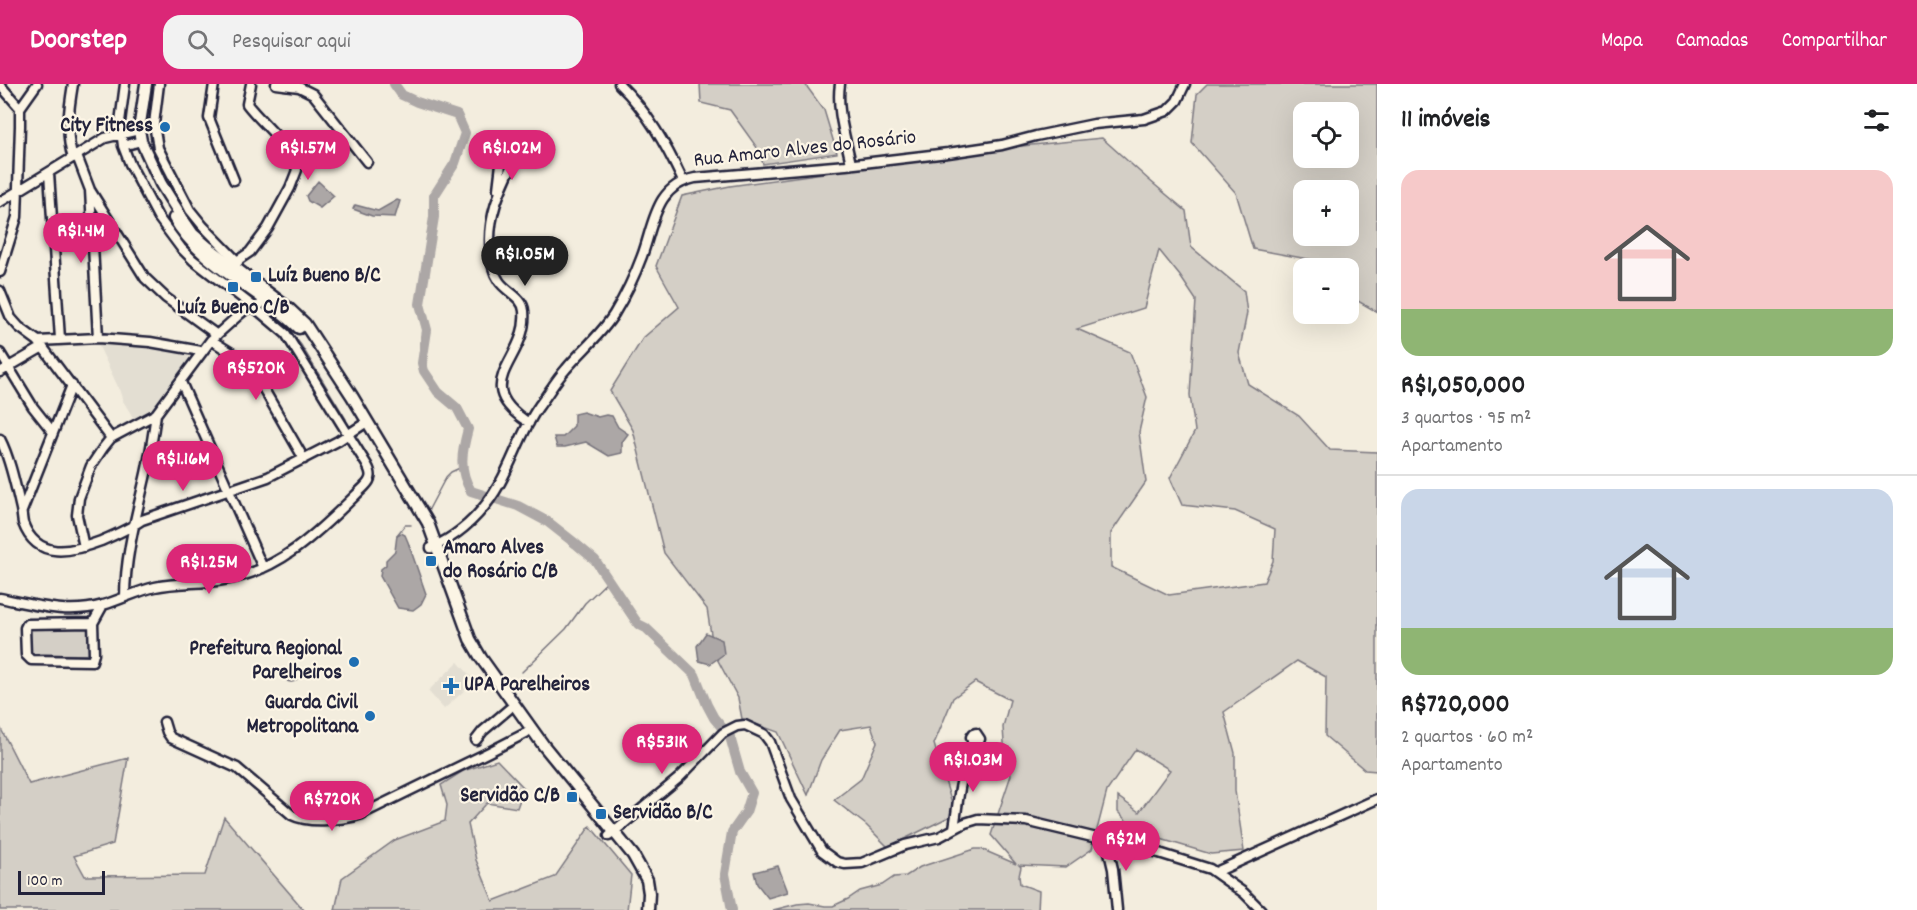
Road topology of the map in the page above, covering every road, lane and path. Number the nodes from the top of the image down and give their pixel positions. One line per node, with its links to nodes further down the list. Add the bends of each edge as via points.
1 (37, 84): 14 (street)
2 (73, 84): 18 (street, via 69,134)
3 (125, 84): 15 (street)
4 (139, 84): 16 (main road, via 135,108)
5 (146, 84): 16 (main road)
6 (159, 84): 31 (street, via 154,124 158,148 190,210)
7 (214, 84): 24 (street, via 209,118)
8 (251, 84): 31 (street, via 247,104 276,136 297,170 268,228)
9 (276, 84): 20 (street, via 299,87 313,94)
10 (619, 84): 25 (street, via 651,121)
11 (840, 84): 22 (street, via 838,95)
12 (1185, 84): 22 (street, Rua Amaro Alves do Rosário, via 1170,108 1148,119 1094,124 980,148)
13 (0, 85): 14 (street)
14 (20, 108): 27 (street)
15 (121, 134): 16 (street); 17 (street); 18 (street, via 105,138)
16 (137, 136): 17 (street); 30 (main road)
17 (123, 146): 30 (street, via 158,217 181,248)
18 (75, 157): 23 (street); 26 (street)
19 (515, 159): 28 (street)
20 (367, 162)
21 (501, 164): 28 (street)
22 (851, 164): 25 (street, Rua Amaro Alves do Rosário)
23 (48, 173): 27 (street); 38 (street)
24 (234, 180)
25 (683, 181): 47 (street, Rua Amaro Alves do Rosário, via 657,209 641,258 614,314 565,370)
26 (90, 190): 36 (street); 37 (street, via 145,278)
27 (18, 192): 29 (street); 32 (street, via 17,217)
28 (498, 196): 47 (street, via 490,226 492,265 503,287 522,303 524,313 515,354 502,377 501,394 519,417)
29 (0, 202)
30 (201, 253): 31 (main road); 35 (street)
31 (233, 268): 34 (main road)
32 (0, 272)
33 (0, 291): 39 (street, via 12,318)
34 (267, 296): 35 (street); 48 (main road, via 305,324)
35 (254, 307): 37 (street, via 246,309); 50 (street, via 292,343)
36 (98, 338): 38 (street); 40 (street)
37 (214, 338): 40 (street); 53 (street, via 251,367)
38 (60, 339): 39 (street)
39 (41, 344): 42 (street); 45 (street)
40 (201, 351): 44 (street)
41 (0, 353): 42 (street)
42 (9, 366): 43 (street); 49 (street)
43 (0, 372)
44 (181, 382): 46 (street); 54 (street)
45 (72, 385): 49 (street); 51 (street)
46 (156, 414): 51 (street); 56 (street)
47 (529, 423): 57 (street, Rua Amaro Alves do Rosário, via 488,503 451,537)
48 (364, 424): 50 (street); 57 (main road, via 421,510)
49 (52, 431): 55 (street)
50 (348, 434): 53 (street); 59 (street, via 372,475 310,538 288,556)
51 (111, 438): 58 (street, via 91,466 79,498 77,515)
52 (0, 439): 55 (street)
53 (304, 459): 54 (street)
54 (228, 491): 56 (street); 59 (street)
55 (22, 511): 58 (street, via 25,527 44,547 59,551)
56 (133, 526): 58 (street); 60 (street)
57 (434, 546): 64 (main road, via 470,652); 68 (main road, via 470,639)
58 (84, 547)
59 (263, 568): 60 (street, via 225,580 153,587)
60 (125, 597): 62 (street)
61 (0, 598): 62 (street, via 59,610)
62 (103, 605): 63 (street)
63 (93, 622): 63 (street, via 92,661 27,657 27,624)
64 (509, 709): 66 (main road); 67 (street)
65 (164, 722): 66 (street, via 171,738 237,768 297,818 313,819 346,819 362,814)
66 (526, 733): 68 (main road)
67 (476, 740)
68 (541, 748): 72 (main road)
69 (974, 749): 71 (street, via 964,773)
70 (1377, 799): 74 (street)
71 (954, 828): 72 (street, via 939,837 862,862 837,862 822,851 791,800 770,742 764,734 745,725 723,734 679,778); 73 (street, via 978,819 1026,821)
72 (612, 834): 75 (main road, via 634,868 643,893); 76 (main road, via 633,855 647,880)
73 (1106, 839): 74 (street); 77 (street)
74 (1216, 872): 78 (street)
75 (642, 910)
76 (648, 910)
77 (1117, 910)
78 (1260, 910)

